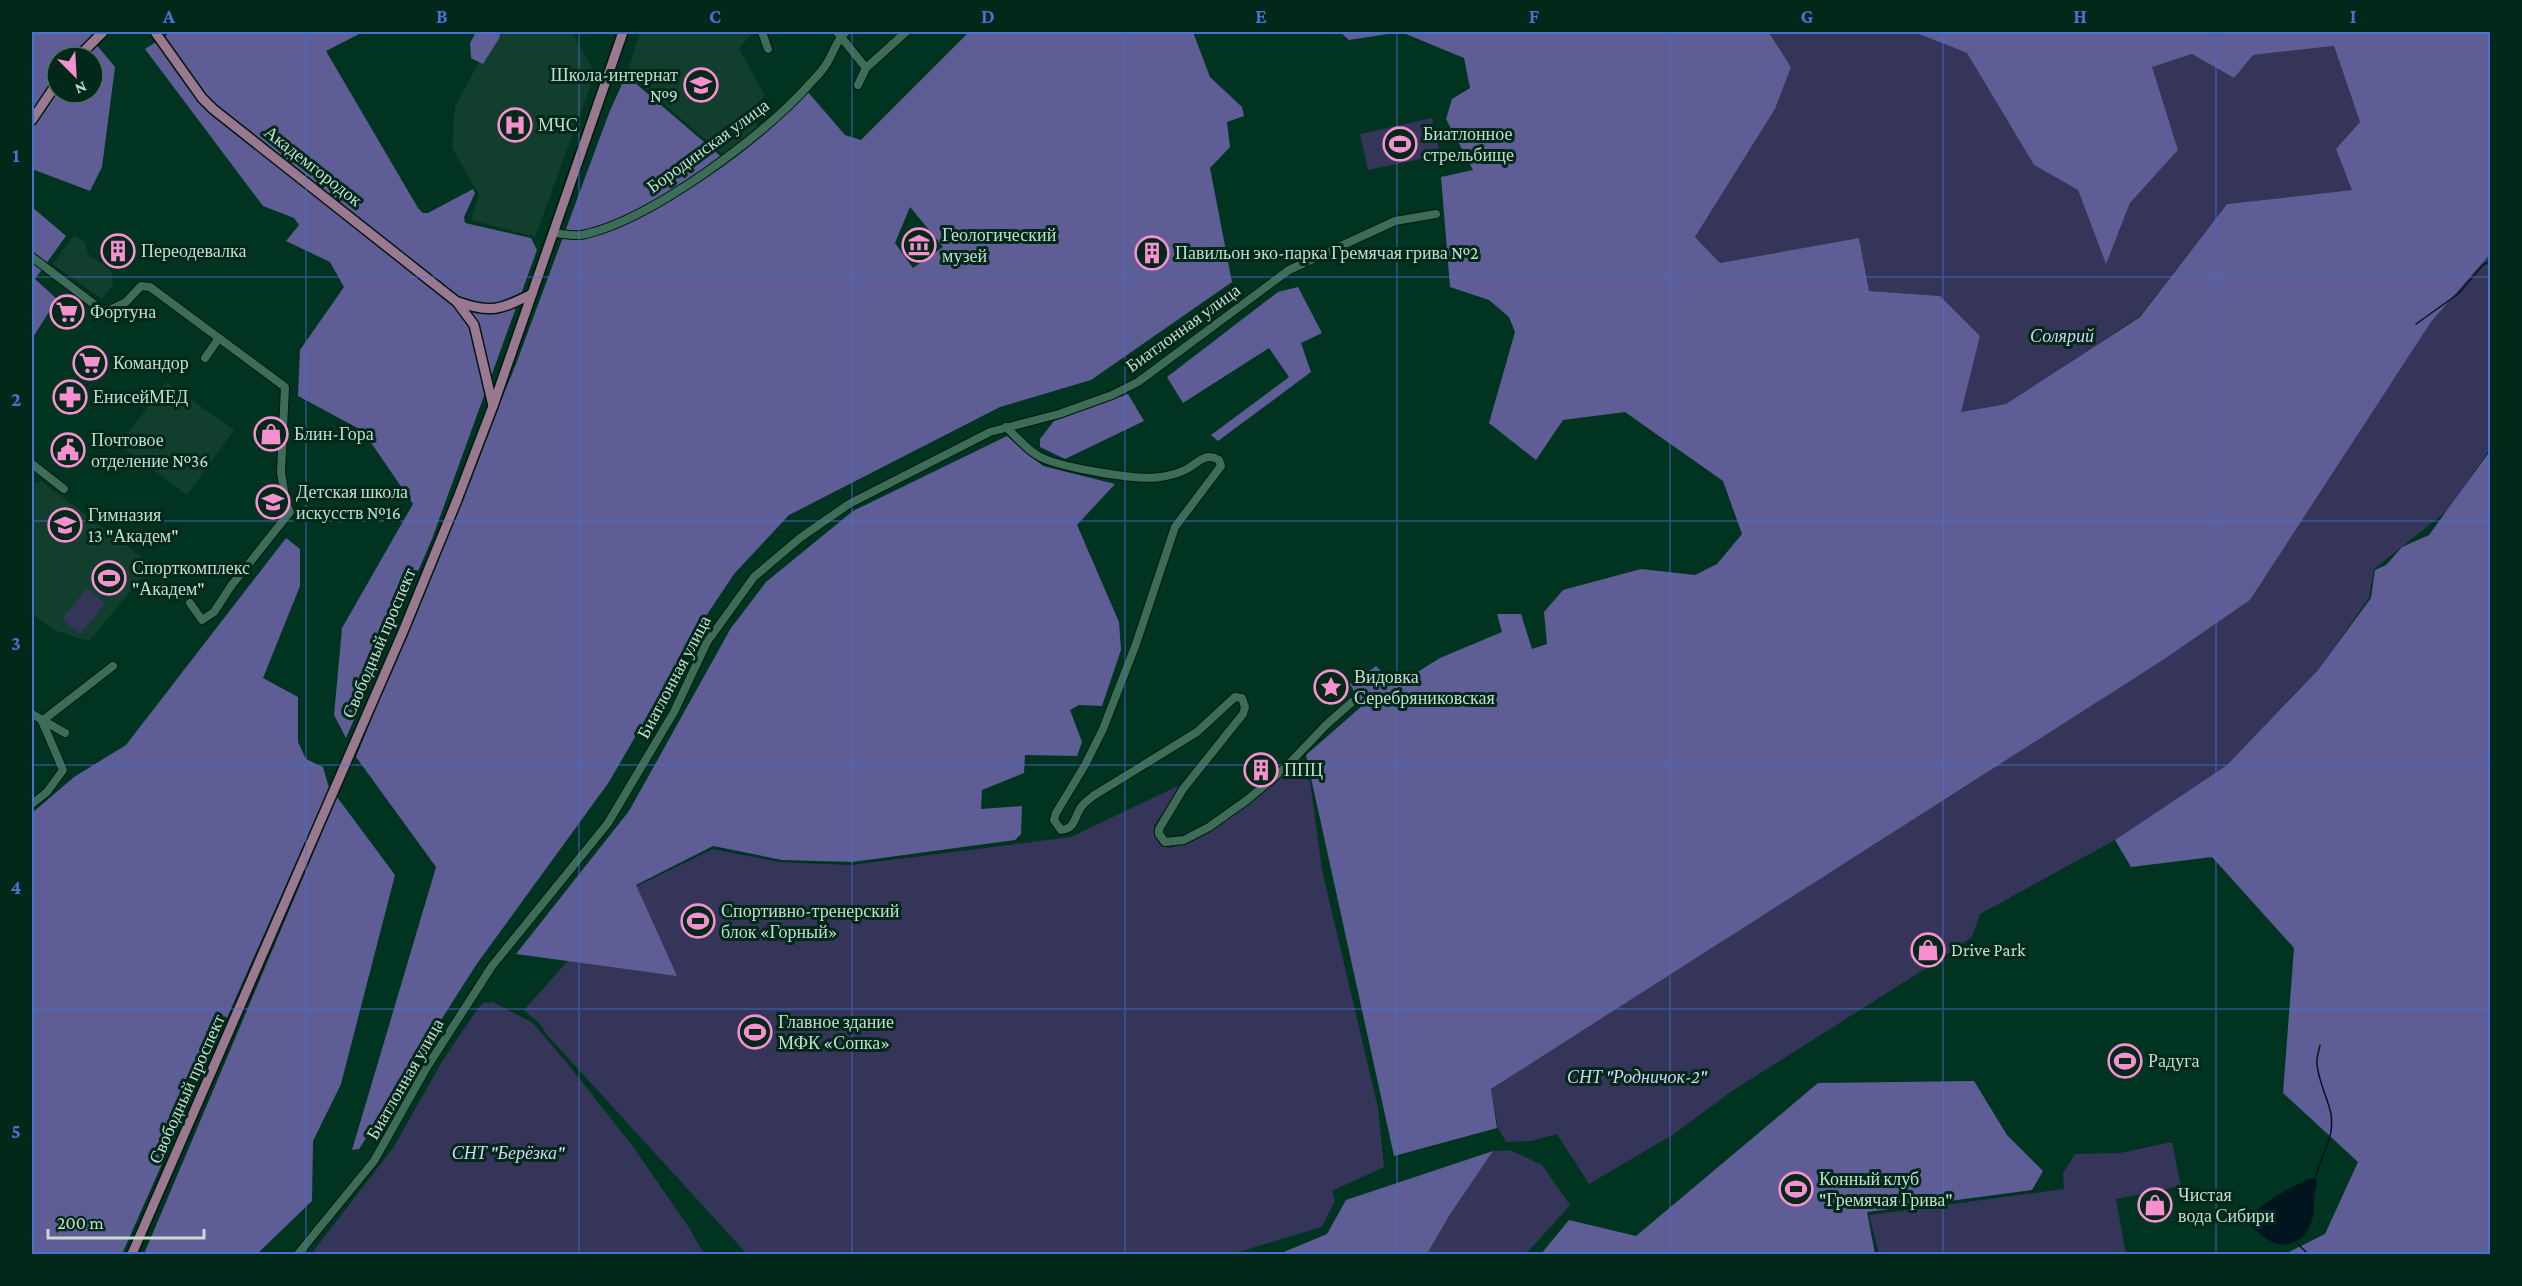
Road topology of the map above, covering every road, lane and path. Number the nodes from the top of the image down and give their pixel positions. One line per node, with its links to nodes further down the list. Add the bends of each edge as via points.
1 (103, 32): 9 (main road)
2 (155, 32): 8 (main road, Академгородок)
3 (160, 32): 8 (main road)
4 (623, 32): 16 (main road, Свободный проспект)
5 (762, 32): 10 (street)
6 (906, 32): 11 (street)
7 (841, 33): 11 (street); 16 (street, Бородинская улица, via 827,64 765,128 676,191 632,216 585,235)
8 (162, 42): 19 (main road, Академгородок, via 213,109)
9 (90, 45)
10 (768, 49)
11 (866, 68): 12 (street)
12 (858, 85)
13 (45, 101): 14 (main road)
14 (32, 120)
15 (1436, 214): 23 (street, Биатлонная улица, via 1395,220 1289,270 1138,382 1112,395)
16 (554, 233): 18 (main road, Свободный проспект)
17 (32, 256): 20 (street, via 99,308 107,311 126,302 141,286 147,286)
18 (532, 294): 19 (main road, via 499,308 480,309); 22 (main road, Свободный проспект)
19 (458, 302): 22 (main road, via 474,325)
20 (219, 338): 21 (street); 26 (street, via 285,387 281,472 290,512 211,616 202,620)
21 (205, 358)
22 (493, 406): 33 (main road, Свободный проспект, via 402,634)
23 (1006, 427): 28 (street, via 1036,455 1053,463 1133,478 1158,478 1186,469 1204,457 1213,456 1221,466 1175,527 1103,729 1056,813 1054,820 1061,830 1072,826 1082,807 1094,796 1197,732 1235,697 1242,698 1243,714 1183,789 1159,829 1165,843 1184,840 1230,813 1271,781); 34 (street, Биатлонная улица, via 849,504 754,577 706,642 674,712 608,823 492,966 427,1067 374,1161)
24 (32, 464): 25 (street)
25 (64, 489)
26 (190, 603)
27 (113, 666): 30 (street)
28 (1352, 702)
29 (32, 714): 30 (street)
30 (42, 722): 31 (street); 32 (street, via 63,770)
31 (65, 733)
32 (32, 804)
33 (132, 1254)
34 (298, 1254)

